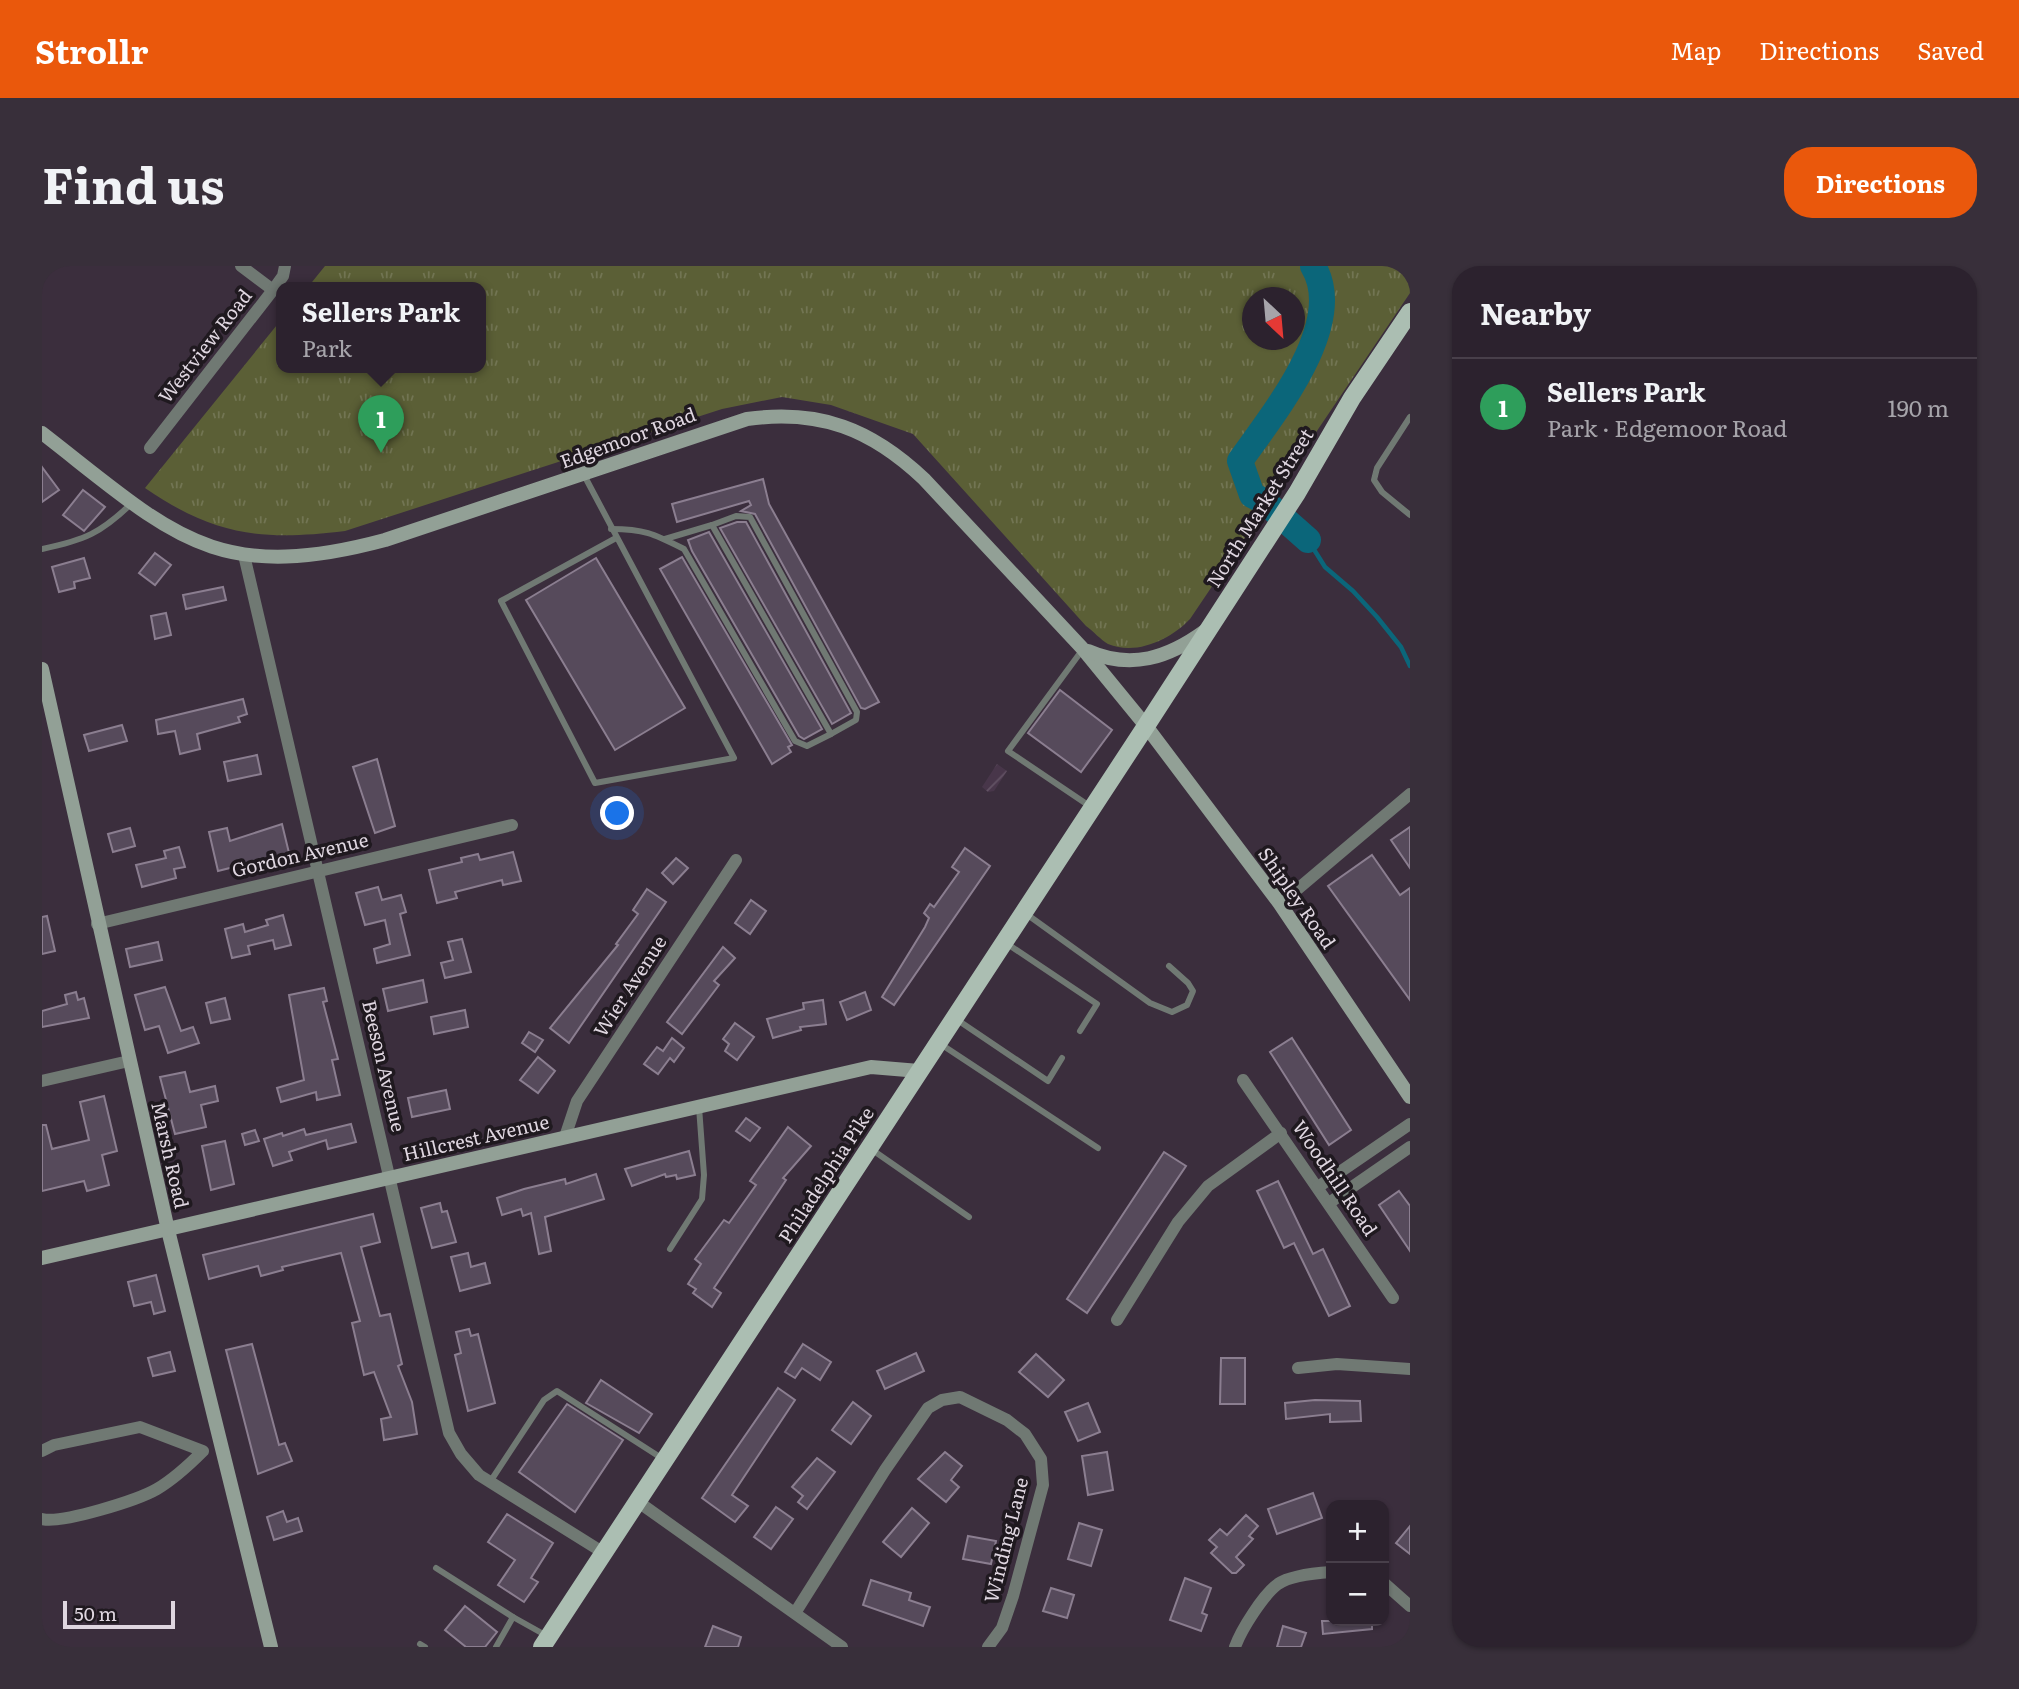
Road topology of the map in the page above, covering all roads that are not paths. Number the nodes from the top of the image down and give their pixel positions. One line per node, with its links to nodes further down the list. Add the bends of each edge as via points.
1 (241, 266): 5 (street)
2 (285, 266): 3 (street, Westview Road)
3 (279, 282)
4 (276, 286): 5 (street, Westview Road)
5 (273, 290): 9 (street, Westview Road)
6 (1407, 324): 19 (main road, North Market Street, via 1352,398)
7 (1410, 417): 12 (lane, via 1374,480)
8 (42, 433): 11 (main road, Edgemoor Road)
9 (150, 448)
10 (583, 475): 14 (lane); 18 (main road, Edgemoor Road, via 354,549 304,557); 20 (main road, Edgemoor Road, via 747,419 797,417 855,429 899,456 923,479)
11 (132, 503): 17 (lane, via 105,529); 18 (main road, Edgemoor Road, via 170,531 209,548)
12 (1410, 515)
13 (712, 525): 16 (lane); 23 (lane); 23 (lane, via 736,516 750,517 857,712 856,720)
14 (611, 529): 15 (lane); 16 (lane, via 644,529)
15 (615, 538): 15 (lane, via 648,599 734,758 595,783 501,601)
16 (664, 539): 23 (lane, via 684,549 795,741 807,746)
17 (42, 548)
18 (243, 555): 28 (street, Beeson Avenue)
19 (1209, 628): 20 (main road, via 1173,651 1139,661 1118,661); 22 (main road, North Market Street)
20 (1083, 649): 22 (main road, Edgemoor Road); 25 (lane, via 1008,751)
21 (42, 669): 31 (main road, Marsh Road)
22 (1146, 726): 25 (main road, Philadelphia Pike); 29 (main road, Shipley Road)
23 (831, 734)
24 (1410, 794): 29 (street)
25 (1093, 808): 30 (main road, Philadelphia Pike)
26 (512, 825): 28 (street, Gordon Avenue)
27 (736, 860): 46 (street, Wier Avenue, via 577,1101)
28 (318, 870): 31 (street, Gordon Avenue); 50 (street, Beeson Avenue)
29 (1280, 904): 42 (main road, Shipley Road)
30 (1024, 912): 32 (main road, Philadelphia Pike); 33 (lane, via 1164,1011 1178,1011 1191,1000 1191,987)
31 (97, 924): 38 (main road, Marsh Road)
32 (1004, 942): 34 (main road, Philadelphia Pike); 35 (lane, via 1097,1004)
33 (1169, 966)
34 (954, 1018): 36 (main road, Philadelphia Pike); 37 (lane, via 1048,1081)
35 (1080, 1031)
36 (938, 1042): 39 (main road, Philadelphia Pike); 49 (lane)
37 (1062, 1058)
38 (129, 1061): 41 (street); 54 (main road, Marsh Road)
39 (919, 1071): 43 (main road, Hillcrest Avenue, via 871,1067); 47 (main road, Philadelphia Pike)
40 (1243, 1080): 45 (street, Woodhill Road)
41 (42, 1081)
42 (1410, 1097)
43 (699, 1106): 46 (main road, Hillcrest Avenue); 55 (lane, via 702,1199)
44 (1410, 1124): 51 (street)
45 (1281, 1133): 51 (street, Woodhill Road); 58 (street, via 1208,1186 1178,1222)
46 (565, 1137): 50 (main road, Hillcrest Avenue)
47 (869, 1147): 53 (lane); 64 (main road, Philadelphia Pike)
48 (1410, 1147): 52 (street)
49 (1098, 1149)
50 (390, 1179): 54 (main road, Hillcrest Avenue); 65 (street, Beeson Avenue, via 449,1433 469,1465)
51 (1318, 1188): 52 (street, Woodhill Road)
52 (1329, 1203): 57 (street, Woodhill Road)
53 (969, 1217)
54 (168, 1230): 56 (main road, Hillcrest Avenue); 61 (main road, Marsh Road)
55 (670, 1250)
56 (42, 1258)
57 (1393, 1298)
58 (1117, 1320)
59 (1298, 1368): 60 (street, via 1337,1364)
60 (1410, 1369)
61 (223, 1446): 63 (street); 76 (main road, Marsh Road)
62 (42, 1451): 63 (street, via 133,1427 156,1431)
63 (203, 1451): 67 (street, via 152,1491 58,1520)
64 (664, 1460): 65 (lane, via 560,1392 544,1400); 66 (main road, Philadelphia Pike)
65 (490, 1482): 68 (street, Beeson Avenue)
66 (637, 1501): 68 (main road, Philadelphia Pike); 73 (street)
67 (42, 1519)
68 (604, 1553): 75 (main road, Philadelphia Pike)
69 (436, 1569): 74 (lane)
70 (1326, 1572): 80 (street, via 1278,1584 1241,1630)
71 (1389, 1587): 72 (street)
72 (1410, 1606)
73 (794, 1613): 78 (street); 79 (street, Winding Lane, via 928,1408 960,1397 1026,1434 1041,1459 1044,1485 1002,1629)
74 (513, 1617): 75 (lane); 77 (lane)
75 (545, 1642)
76 (271, 1647)
77 (496, 1647)
78 (842, 1647)
79 (988, 1647)
80 (1235, 1647)

